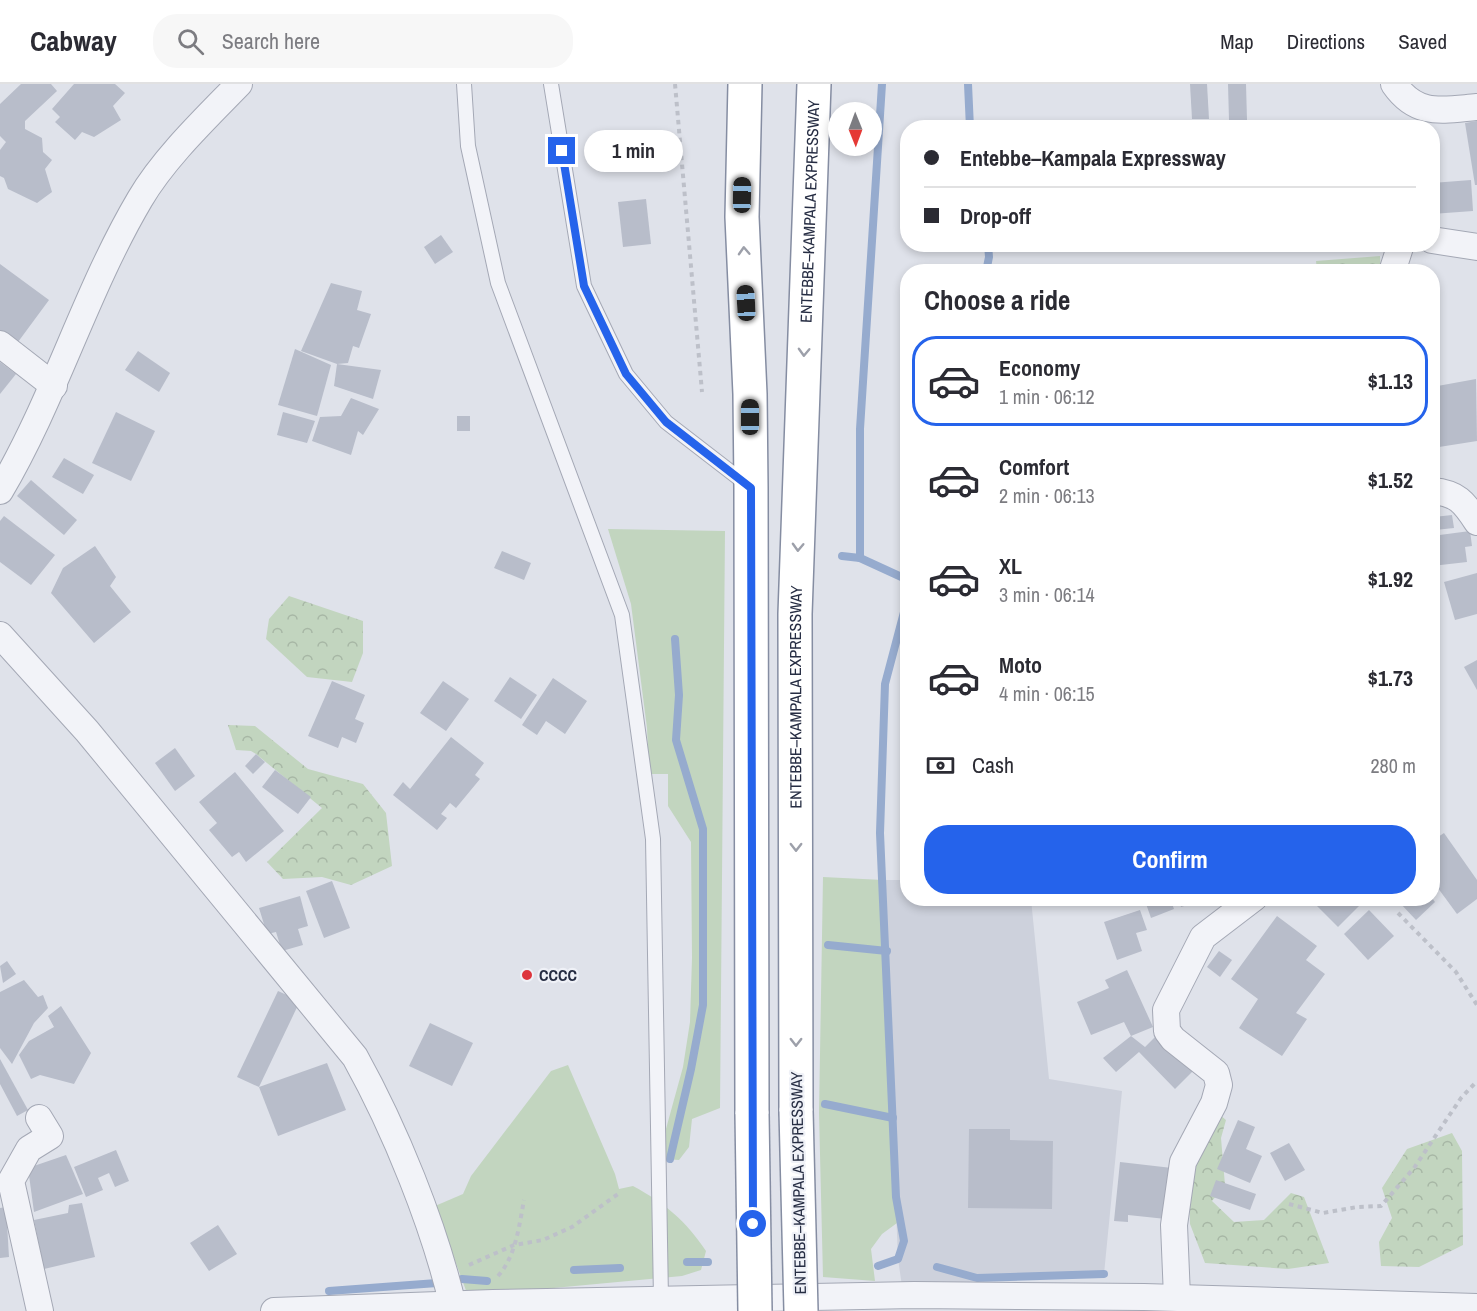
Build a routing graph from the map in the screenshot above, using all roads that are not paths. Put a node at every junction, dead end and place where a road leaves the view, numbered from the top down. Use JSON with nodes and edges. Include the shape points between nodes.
{"nodes":[{"id":1,"x":238,"y":84,"type":"edge"},
{"id":2,"x":464,"y":84,"type":"edge"},
{"id":3,"x":551,"y":84,"type":"edge"},
{"id":4,"x":745,"y":84,"type":"edge"},
{"id":5,"x":814,"y":84,"type":"edge"},
{"id":6,"x":1394,"y":84,"type":"edge"},
{"id":7,"x":1477,"y":107,"type":"edge"},
{"id":8,"x":1440,"y":241,"type":"edge"},
{"id":9,"x":1477,"y":247,"type":"edge"},
{"id":10,"x":0,"y":344,"type":"edge"},
{"id":11,"x":54,"y":386,"type":"junction"},
{"id":12,"x":751,"y":488,"type":"junction"},
{"id":13,"x":1440,"y":491,"type":"edge"},
{"id":14,"x":0,"y":492,"type":"edge"},
{"id":15,"x":1477,"y":522,"type":"edge"},
{"id":16,"x":0,"y":635,"type":"edge"},
{"id":17,"x":1244,"y":906,"type":"edge"},
{"id":18,"x":39,"y":1118,"type":"dead end"},
{"id":19,"x":1177,"y":1297,"type":"junction"},
{"id":20,"x":662,"y":1299,"type":"junction"},
{"id":21,"x":716,"y":1304,"type":"edge"},
{"id":22,"x":453,"y":1306,"type":"junction"},
{"id":23,"x":1477,"y":1307,"type":"edge"},
{"id":24,"x":40,"y":1311,"type":"edge"},
{"id":25,"x":274,"y":1311,"type":"edge"},
{"id":26,"x":755,"y":1311,"type":"edge"},
{"id":27,"x":801,"y":1311,"type":"edge"}],
"edges":[{"from":1,"to":11,"type":"street","via":[[141,196]]},
{"from":2,"to":20,"type":"lane","via":[[468,146],[498,283],[622,615],[653,839]]},
{"from":3,"to":12,"type":"lane","via":[[584,286],[626,374],[666,422]]},
{"from":12,"to":4,"type":"highway","one_way":true,"via":[[742,217]]},
{"from":5,"to":27,"type":"highway","name":"ENTEBBE–KAMPALA EXPRESSWAY","one_way":true,"bridge":true,"via":[[795,615],[796,1111]]},
{"from":6,"to":7,"type":"street","via":[[1419,107],[1434,111]]},
{"from":8,"to":9,"type":"street"},
{"from":10,"to":11,"type":"street"},
{"from":11,"to":14,"type":"street"},
{"from":12,"to":26,"type":"highway","bridge":true},
{"from":13,"to":15,"type":"street","via":[[1461,498]]},
{"from":16,"to":22,"type":"street","via":[[87,731],[355,1057],[378,1099],[446,1276]]},
{"from":17,"to":19,"type":"street","via":[[1203,937],[1166,1010],[1167,1031],[1216,1073],[1220,1085],[1183,1162],[1174,1226]]},
{"from":18,"to":24,"type":"street","via":[[50,1136],[29,1149],[10,1181]]},
{"from":19,"to":21,"type":"street","via":[[914,1295]]},
{"from":19,"to":23,"type":"street"},
{"from":20,"to":21,"type":"street"},
{"from":20,"to":22,"type":"street"},
{"from":22,"to":25,"type":"street"}]}
